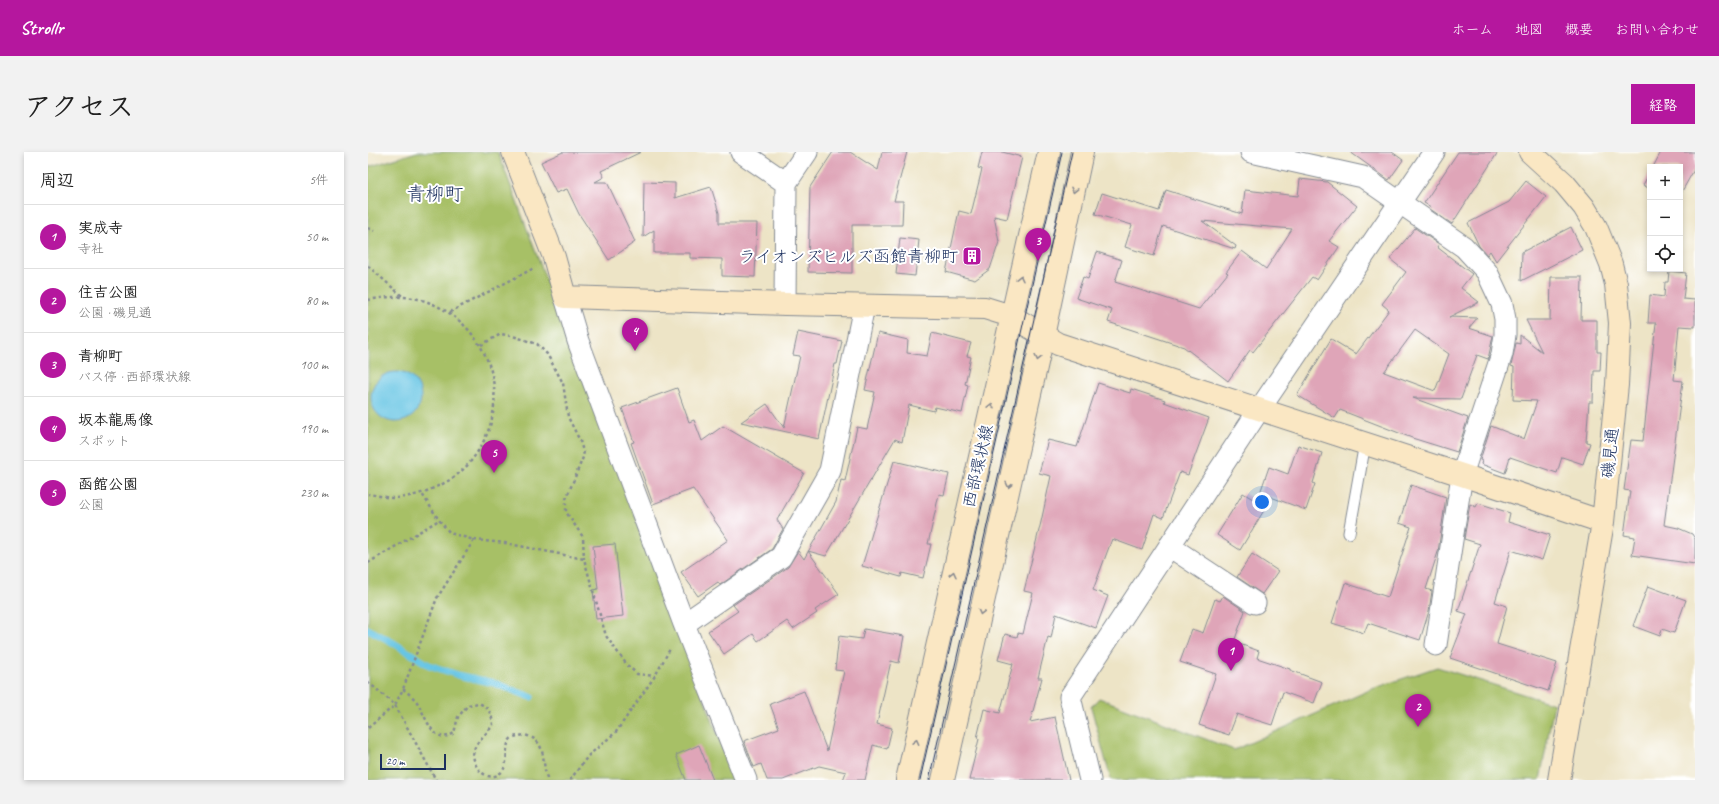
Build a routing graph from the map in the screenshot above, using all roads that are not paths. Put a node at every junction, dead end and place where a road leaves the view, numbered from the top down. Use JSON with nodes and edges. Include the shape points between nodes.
{"nodes":[{"id":1,"x":513,"y":152,"type":"edge"},
{"id":2,"x":741,"y":152,"type":"edge"},
{"id":3,"x":807,"y":152,"type":"edge"},
{"id":4,"x":1049,"y":152,"type":"edge"},
{"id":5,"x":1082,"y":152,"type":"edge"},
{"id":6,"x":1251,"y":152,"type":"edge"},
{"id":7,"x":1434,"y":152,"type":"edge"},
{"id":8,"x":1530,"y":152,"type":"edge"},
{"id":9,"x":786,"y":183,"type":"junction"},
{"id":10,"x":1400,"y":202,"type":"junction"},
{"id":11,"x":565,"y":297,"type":"junction"},
{"id":12,"x":785,"y":304,"type":"junction"},
{"id":13,"x":864,"y":306,"type":"junction"},
{"id":14,"x":1011,"y":316,"type":"junction"},
{"id":15,"x":1043,"y":336,"type":"junction"},
{"id":16,"x":1259,"y":410,"type":"junction"},
{"id":17,"x":1365,"y":443,"type":"junction"},
{"id":18,"x":1462,"y":475,"type":"junction"},
{"id":19,"x":1603,"y":522,"type":"junction"},
{"id":20,"x":1349,"y":533,"type":"dead end"},
{"id":21,"x":1169,"y":546,"type":"junction"},
{"id":22,"x":1256,"y":603,"type":"dead end"},
{"id":23,"x":684,"y":624,"type":"junction"},
{"id":24,"x":1436,"y":645,"type":"dead end"},
{"id":25,"x":746,"y":780,"type":"edge"},
{"id":26,"x":907,"y":780,"type":"edge"},
{"id":27,"x":944,"y":780,"type":"edge"},
{"id":28,"x":1090,"y":780,"type":"edge"},
{"id":29,"x":1559,"y":780,"type":"edge"}],
"edges":[{"from":1,"to":11,"type":"street","via":[[554,257]]},
{"from":2,"to":9,"type":"street"},
{"from":3,"to":9,"type":"street"},
{"from":14,"to":4,"type":"street","name":"西部環状線","one_way":true},
{"from":5,"to":15,"type":"street","name":"西部環状線","one_way":true},
{"from":6,"to":10,"type":"street","via":[[1363,177]]},
{"from":7,"to":10,"type":"street"},
{"from":8,"to":19,"type":"street","name":"磯見通","via":[[1564,183],[1584,207],[1605,247],[1616,284],[1620,350]]},
{"from":9,"to":12,"type":"street"},
{"from":10,"to":16,"type":"street"},
{"from":10,"to":18,"type":"street","via":[[1464,247],[1479,262],[1487,272],[1502,304],[1505,330],[1502,354]]},
{"from":11,"to":12,"type":"street"},
{"from":11,"to":23,"type":"street","via":[[578,341]]},
{"from":12,"to":13,"type":"street"},
{"from":13,"to":14,"type":"street","via":[[985,308]]},
{"from":13,"to":23,"type":"street","via":[[830,471],[781,557]]},
{"from":14,"to":15,"type":"street"},
{"from":26,"to":14,"type":"street","name":"西部環状線","one_way":true},
{"from":15,"to":16,"type":"street","via":[[1058,344]]},
{"from":15,"to":27,"type":"street","name":"西部環状線","one_way":true},
{"from":16,"to":17,"type":"street"},
{"from":16,"to":21,"type":"street"},
{"from":17,"to":18,"type":"street"},
{"from":17,"to":20,"type":"lane"},
{"from":18,"to":19,"type":"street"},
{"from":18,"to":24,"type":"street"},
{"from":19,"to":29,"type":"street","name":"磯見通"},
{"from":21,"to":22,"type":"street"},
{"from":21,"to":28,"type":"street","via":[[1070,698]]},
{"from":23,"to":25,"type":"street"}]}
